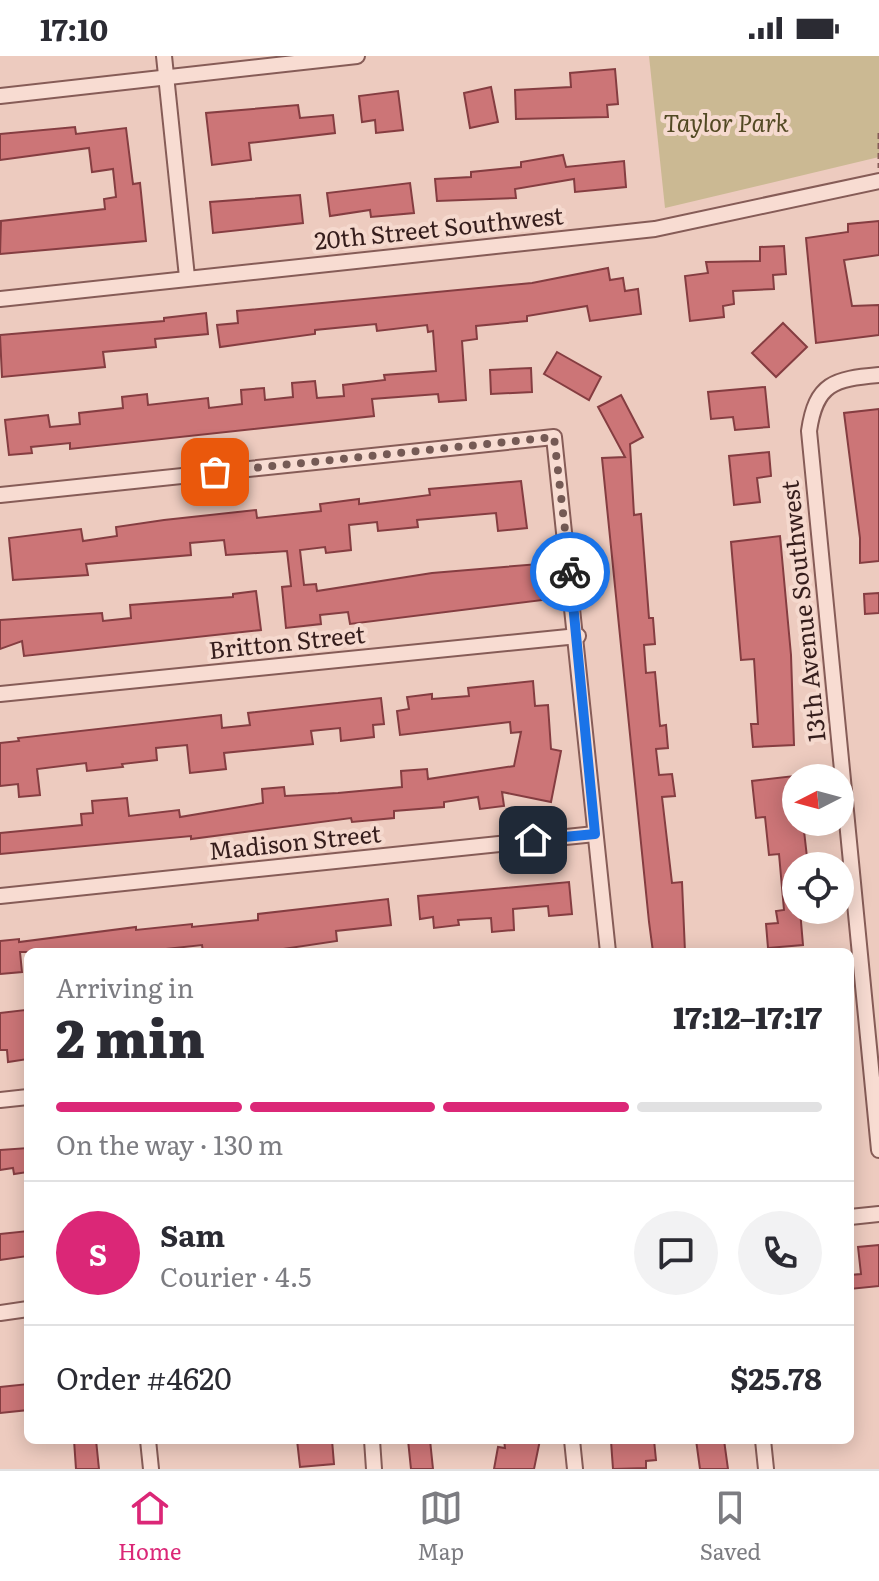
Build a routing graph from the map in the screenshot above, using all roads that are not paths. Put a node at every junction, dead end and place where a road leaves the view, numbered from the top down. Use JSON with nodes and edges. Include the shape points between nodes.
{"nodes":[{"id":1,"x":164,"y":56,"type":"edge"},
{"id":2,"x":357,"y":56,"type":"edge"},
{"id":3,"x":166,"y":76,"type":"junction"},
{"id":4,"x":0,"y":96,"type":"edge"},
{"id":5,"x":879,"y":181,"type":"edge"},
{"id":6,"x":187,"y":277,"type":"junction"},
{"id":7,"x":0,"y":299,"type":"edge"},
{"id":8,"x":879,"y":375,"type":"edge"},
{"id":9,"x":0,"y":495,"type":"edge"},
{"id":10,"x":578,"y":636,"type":"junction"},
{"id":11,"x":0,"y":694,"type":"edge"},
{"id":12,"x":595,"y":834,"type":"junction"},
{"id":13,"x":0,"y":896,"type":"edge"},
{"id":14,"x":608,"y":948,"type":"edge"},
{"id":15,"x":24,"y":1097,"type":"edge"},
{"id":16,"x":0,"y":1100,"type":"edge"},
{"id":17,"x":879,"y":1150,"type":"edge"},
{"id":18,"x":879,"y":1214,"type":"edge"},
{"id":19,"x":854,"y":1217,"type":"edge"},
{"id":20,"x":24,"y":1310,"type":"edge"},
{"id":21,"x":0,"y":1313,"type":"edge"},
{"id":22,"x":148,"y":1444,"type":"edge"},
{"id":23,"x":372,"y":1444,"type":"edge"},
{"id":24,"x":572,"y":1444,"type":"edge"},
{"id":25,"x":763,"y":1444,"type":"edge"},
{"id":26,"x":151,"y":1469,"type":"edge"},
{"id":27,"x":374,"y":1469,"type":"edge"},
{"id":28,"x":575,"y":1469,"type":"edge"},
{"id":29,"x":766,"y":1469,"type":"edge"}],
"edges":[{"from":1,"to":3,"type":"street"},
{"from":2,"to":3,"type":"street"},
{"from":3,"to":4,"type":"street"},
{"from":3,"to":6,"type":"street"},
{"from":5,"to":6,"type":"street","name":"20th Street Southwest","via":[[655,229]]},
{"from":6,"to":7,"type":"street","name":"20th Street Southwest"},
{"from":8,"to":17,"type":"street","name":"13th Avenue Southwest","via":[[845,378],[828,387],[813,402],[809,431]]},
{"from":9,"to":10,"type":"street","via":[[554,437]]},
{"from":10,"to":11,"type":"street","name":"Britton Street"},
{"from":10,"to":12,"type":"street"},
{"from":12,"to":13,"type":"street","name":"Madison Street"},
{"from":12,"to":14,"type":"street"},
{"from":15,"to":16,"type":"street"},
{"from":18,"to":19,"type":"street"},
{"from":20,"to":21,"type":"street"},
{"from":22,"to":26,"type":"street"},
{"from":23,"to":27,"type":"street"},
{"from":24,"to":28,"type":"street"},
{"from":25,"to":29,"type":"street"}]}
